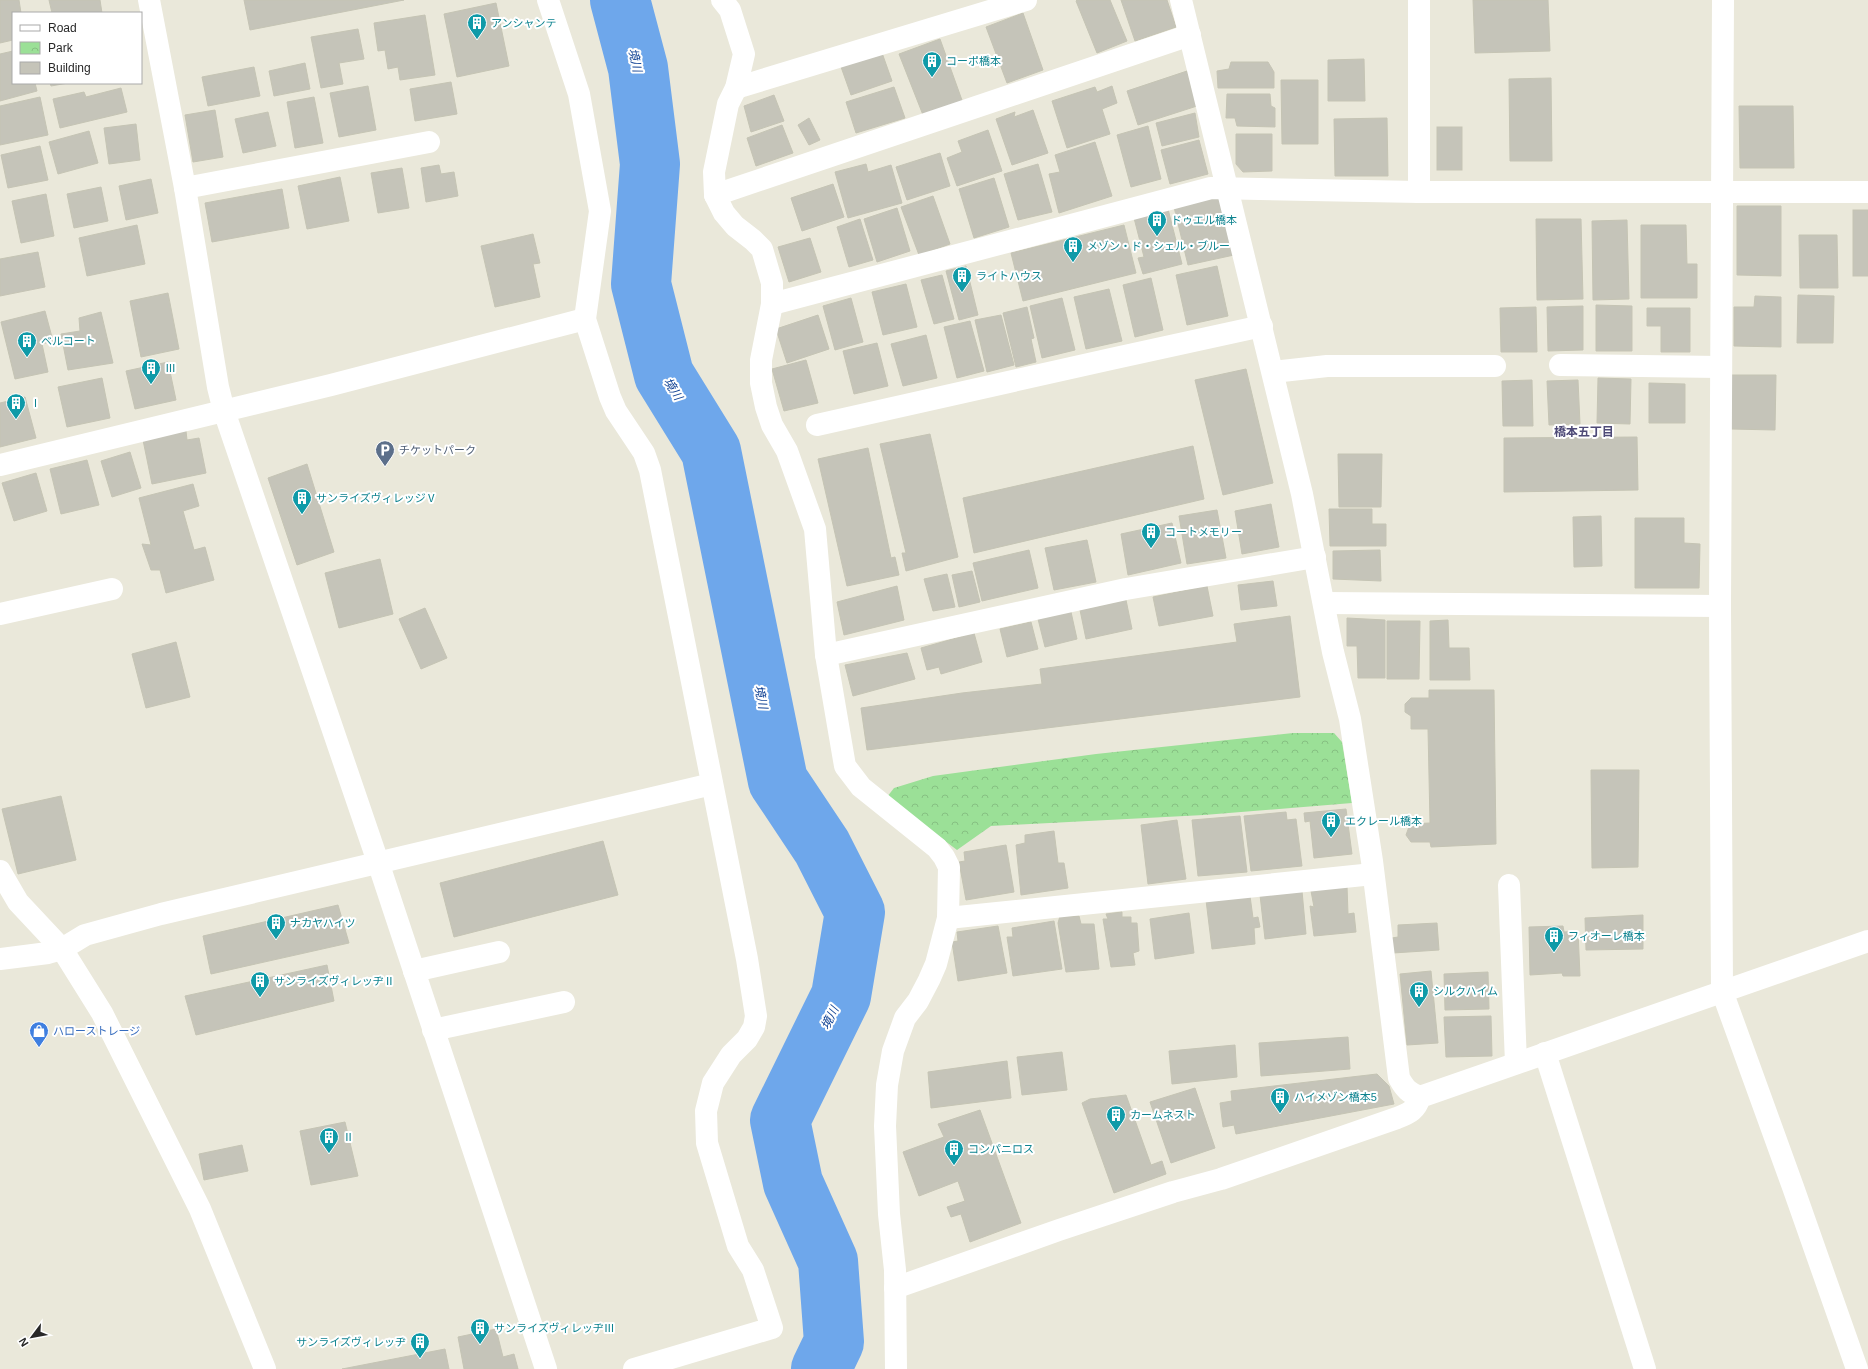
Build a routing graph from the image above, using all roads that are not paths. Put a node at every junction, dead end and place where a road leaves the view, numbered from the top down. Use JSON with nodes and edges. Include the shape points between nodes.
{"nodes":[{"id":1,"x":149,"y":0,"type":"edge"},
{"id":2,"x":548,"y":0,"type":"edge"},
{"id":3,"x":722,"y":0,"type":"edge"},
{"id":4,"x":1026,"y":0,"type":"edge"},
{"id":5,"x":1181,"y":0,"type":"edge"},
{"id":6,"x":1420,"y":0,"type":"edge"},
{"id":7,"x":1723,"y":0,"type":"edge"},
{"id":8,"x":1190,"y":36,"type":"junction"},
{"id":9,"x":736,"y":88,"type":"junction"},
{"id":10,"x":430,"y":142,"type":"dead end"},
{"id":11,"x":185,"y":188,"type":"junction"},
{"id":12,"x":1228,"y":188,"type":"junction"},
{"id":13,"x":1420,"y":192,"type":"junction"},
{"id":14,"x":1722,"y":192,"type":"junction"},
{"id":15,"x":1868,"y":192,"type":"edge"},
{"id":16,"x":715,"y":196,"type":"junction"},
{"id":17,"x":772,"y":304,"type":"junction"},
{"id":18,"x":585,"y":319,"type":"junction"},
{"id":19,"x":1262,"y":326,"type":"junction"},
{"id":20,"x":1495,"y":366,"type":"dead end"},
{"id":21,"x":1560,"y":366,"type":"dead end"},
{"id":22,"x":1721,"y":367,"type":"junction"},
{"id":23,"x":1273,"y":372,"type":"junction"},
{"id":24,"x":224,"y":411,"type":"junction"},
{"id":25,"x":817,"y":425,"type":"dead end"},
{"id":26,"x":0,"y":466,"type":"edge"},
{"id":27,"x":1315,"y":557,"type":"junction"},
{"id":28,"x":112,"y":588,"type":"dead end"},
{"id":29,"x":1325,"y":603,"type":"junction"},
{"id":30,"x":1720,"y":606,"type":"junction"},
{"id":31,"x":0,"y":614,"type":"edge"},
{"id":32,"x":826,"y":654,"type":"junction"},
{"id":33,"x":712,"y":784,"type":"junction"},
{"id":34,"x":378,"y":862,"type":"junction"},
{"id":35,"x":0,"y":871,"type":"edge"},
{"id":36,"x":1373,"y":874,"type":"junction"},
{"id":37,"x":1509,"y":885,"type":"dead end"},
{"id":38,"x":948,"y":918,"type":"junction"},
{"id":39,"x":1868,"y":941,"type":"edge"},
{"id":40,"x":62,"y":949,"type":"junction"},
{"id":41,"x":499,"y":952,"type":"dead end"},
{"id":42,"x":0,"y":959,"type":"edge"},
{"id":43,"x":414,"y":971,"type":"junction"},
{"id":44,"x":1722,"y":991,"type":"junction"},
{"id":45,"x":564,"y":1002,"type":"dead end"},
{"id":46,"x":433,"y":1030,"type":"junction"},
{"id":47,"x":1545,"y":1053,"type":"junction"},
{"id":48,"x":1516,"y":1063,"type":"junction"},
{"id":49,"x":1420,"y":1097,"type":"junction"},
{"id":50,"x":895,"y":1288,"type":"junction"},
{"id":51,"x":1638,"y":1366,"type":"edge"},
{"id":52,"x":1868,"y":1366,"type":"edge"},
{"id":53,"x":265,"y":1369,"type":"edge"},
{"id":54,"x":546,"y":1369,"type":"edge"},
{"id":55,"x":634,"y":1369,"type":"edge"},
{"id":56,"x":896,"y":1369,"type":"edge"},
{"id":57,"x":1857,"y":1369,"type":"edge"},
{"id":58,"x":1862,"y":1369,"type":"edge"}],
"edges":[{"from":1,"to":11,"type":"street"},
{"from":2,"to":18,"type":"street","via":[[579,94],[600,211]]},
{"from":3,"to":9,"type":"street","via":[[730,10],[744,54]]},
{"from":4,"to":9,"type":"street"},
{"from":5,"to":8,"type":"street"},
{"from":6,"to":13,"type":"street"},
{"from":7,"to":14,"type":"street"},
{"from":8,"to":12,"type":"street"},
{"from":8,"to":16,"type":"street"},
{"from":9,"to":16,"type":"street","via":[[728,104],[714,172]]},
{"from":10,"to":11,"type":"street"},
{"from":11,"to":24,"type":"street"},
{"from":12,"to":13,"type":"street"},
{"from":12,"to":17,"type":"street","via":[[1211,188],[1104,215]]},
{"from":12,"to":19,"type":"street"},
{"from":13,"to":14,"type":"street"},
{"from":14,"to":15,"type":"street"},
{"from":14,"to":22,"type":"street"},
{"from":16,"to":17,"type":"street","via":[[735,226],[762,249],[772,283]]},
{"from":17,"to":32,"type":"street","via":[[761,360],[761,383],[772,424],[788,451],[815,529]]},
{"from":18,"to":24,"type":"street"},
{"from":18,"to":33,"type":"street","via":[[616,411],[644,453],[650,470]]},
{"from":19,"to":23,"type":"street"},
{"from":19,"to":25,"type":"street"},
{"from":20,"to":23,"type":"street","via":[[1327,366]]},
{"from":21,"to":22,"type":"street"},
{"from":22,"to":30,"type":"street"},
{"from":23,"to":27,"type":"street"},
{"from":24,"to":26,"type":"street"},
{"from":24,"to":34,"type":"street"},
{"from":27,"to":29,"type":"street"},
{"from":27,"to":32,"type":"street","via":[[1126,589]]},
{"from":28,"to":31,"type":"street"},
{"from":29,"to":30,"type":"street"},
{"from":29,"to":36,"type":"street","via":[[1333,652],[1350,719]]},
{"from":30,"to":44,"type":"street"},
{"from":32,"to":38,"type":"street","via":[[845,766],[861,787],[923,836],[944,857],[950,872]]},
{"from":33,"to":34,"type":"street"},
{"from":33,"to":55,"type":"street","via":[[756,1016],[754,1027],[747,1039],[731,1055],[713,1083],[706,1111],[707,1143],[738,1246],[752,1270],[772,1328]]},
{"from":34,"to":40,"type":"street","via":[[161,914],[85,935]]},
{"from":34,"to":43,"type":"street"},
{"from":35,"to":40,"type":"street","via":[[18,902]]},
{"from":36,"to":38,"type":"street"},
{"from":36,"to":49,"type":"street","via":[[1399,1078],[1404,1088]]},
{"from":37,"to":48,"type":"street"},
{"from":38,"to":50,"type":"street","via":[[936,964],[918,1001],[905,1018],[893,1051],[887,1085],[885,1126],[888,1214]]},
{"from":39,"to":44,"type":"street"},
{"from":40,"to":42,"type":"street"},
{"from":40,"to":53,"type":"street","via":[[102,1013],[193,1196]]},
{"from":41,"to":43,"type":"street"},
{"from":43,"to":46,"type":"street"},
{"from":44,"to":47,"type":"street"},
{"from":44,"to":57,"type":"street"},
{"from":45,"to":46,"type":"street"},
{"from":46,"to":54,"type":"street"},
{"from":47,"to":48,"type":"street"},
{"from":47,"to":51,"type":"street"},
{"from":48,"to":49,"type":"street"},
{"from":49,"to":50,"type":"street","via":[[1418,1106],[1412,1112],[1397,1118],[1221,1179],[1173,1192],[1053,1232]]},
{"from":50,"to":56,"type":"street"},
{"from":52,"to":58,"type":"street"}]}
